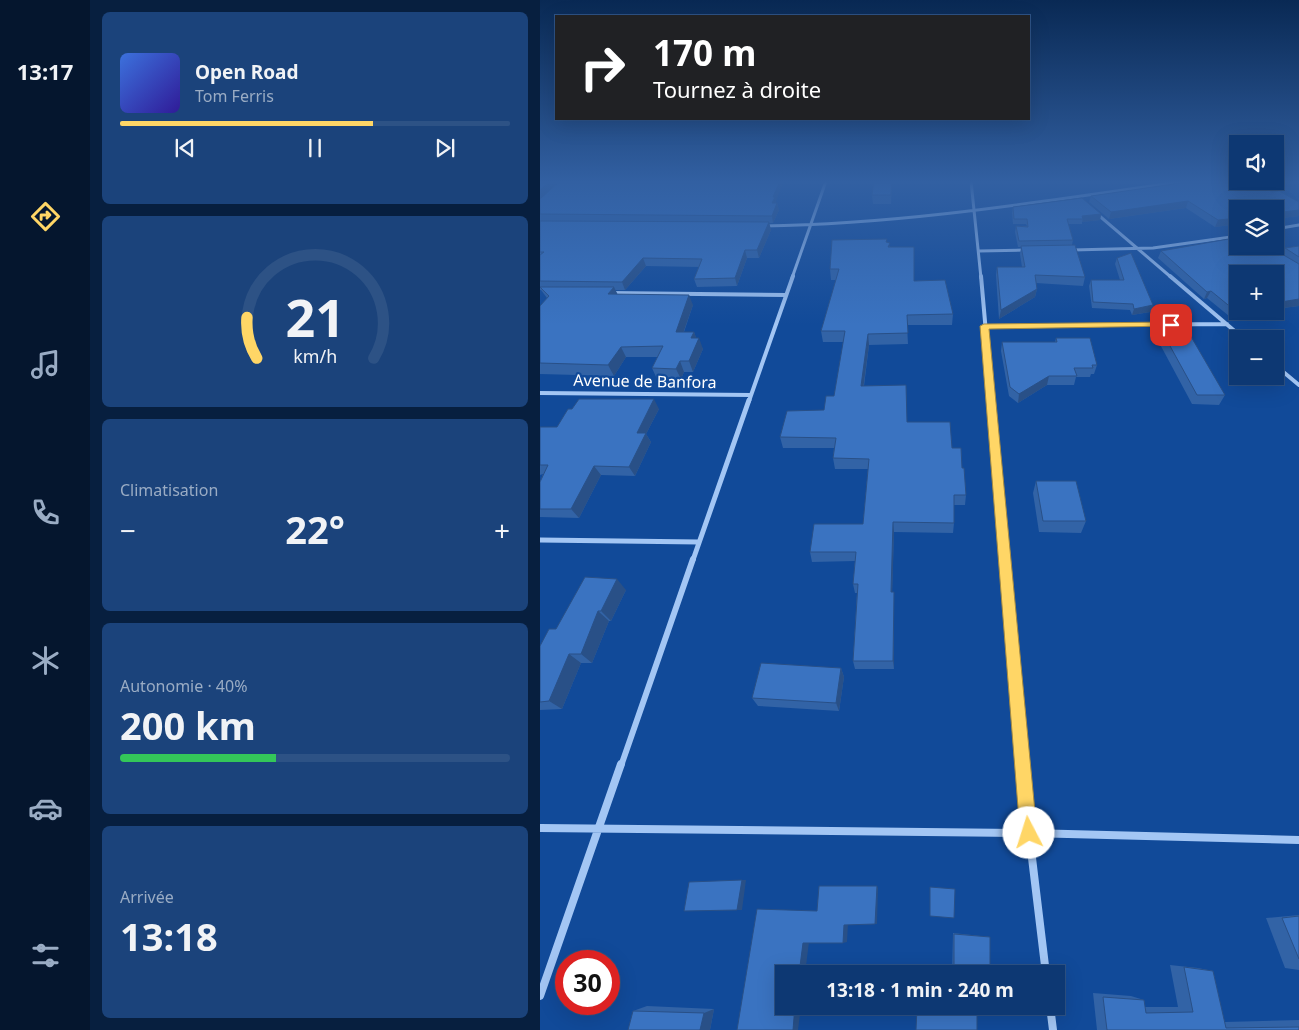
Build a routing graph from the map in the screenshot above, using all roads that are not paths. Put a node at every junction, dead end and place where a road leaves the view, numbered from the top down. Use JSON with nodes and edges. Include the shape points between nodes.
{"nodes":[{"id":1,"x":809,"y":229,"type":"edge"},
{"id":2,"x":977,"y":229,"type":"edge"},
{"id":3,"x":1116,"y":229,"type":"edge"},
{"id":4,"x":1229,"y":237,"type":"edge"},
{"id":5,"x":1138,"y":248,"type":"junction"},
{"id":6,"x":979,"y":250,"type":"junction"},
{"id":7,"x":1028,"y":250,"type":"edge"},
{"id":8,"x":1067,"y":250,"type":"edge"},
{"id":9,"x":609,"y":293,"type":"edge"},
{"id":10,"x":786,"y":295,"type":"junction"},
{"id":11,"x":1228,"y":324,"type":"junction"},
{"id":12,"x":984,"y":326,"type":"junction"},
{"id":13,"x":1234,"y":330,"type":"edge"},
{"id":14,"x":1284,"y":372,"type":"edge"},
{"id":15,"x":1299,"y":385,"type":"edge"},
{"id":16,"x":540,"y":393,"type":"edge"},
{"id":17,"x":751,"y":395,"type":"junction"},
{"id":18,"x":540,"y":540,"type":"edge"},
{"id":19,"x":699,"y":542,"type":"junction"},
{"id":20,"x":540,"y":828,"type":"edge"},
{"id":21,"x":599,"y":829,"type":"junction"},
{"id":22,"x":1029,"y":833,"type":"junction"},
{"id":23,"x":1299,"y":840,"type":"edge"},
{"id":24,"x":1045,"y":965,"type":"edge"},
{"id":25,"x":540,"y":996,"type":"edge"},
{"id":26,"x":1051,"y":1015,"type":"edge"},
{"id":27,"x":1053,"y":1030,"type":"edge"}],
"edges":[{"from":1,"to":10,"type":"street"},
{"from":2,"to":6,"type":"street"},
{"from":3,"to":5,"type":"street"},
{"from":4,"to":5,"type":"street"},
{"from":5,"to":8,"type":"street"},
{"from":5,"to":11,"type":"street"},
{"from":6,"to":7,"type":"street"},
{"from":6,"to":12,"type":"street"},
{"from":9,"to":10,"type":"street"},
{"from":10,"to":17,"type":"street"},
{"from":11,"to":12,"type":"street"},
{"from":11,"to":13,"type":"street"},
{"from":12,"to":22,"type":"street"},
{"from":14,"to":15,"type":"street"},
{"from":16,"to":17,"type":"street","name":"Avenue de Banfora"},
{"from":17,"to":19,"type":"street"},
{"from":18,"to":19,"type":"street"},
{"from":19,"to":21,"type":"street"},
{"from":20,"to":21,"type":"street"},
{"from":21,"to":22,"type":"street"},
{"from":21,"to":25,"type":"street"},
{"from":22,"to":23,"type":"street"},
{"from":22,"to":24,"type":"street"},
{"from":26,"to":27,"type":"street"}]}
